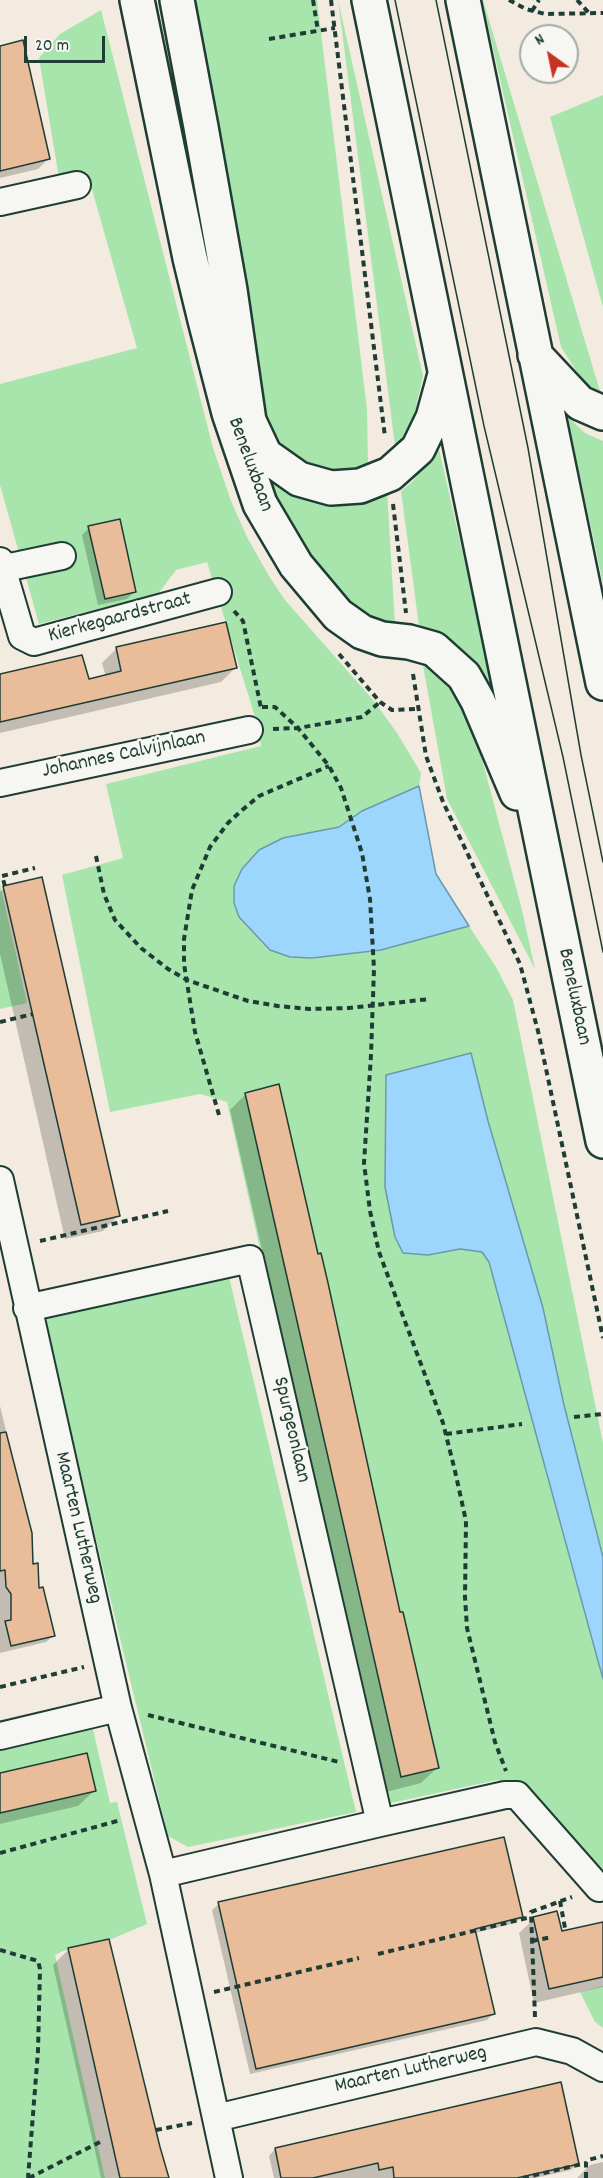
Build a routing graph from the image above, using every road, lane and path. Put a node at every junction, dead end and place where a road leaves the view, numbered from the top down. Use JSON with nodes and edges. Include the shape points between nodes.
{"nodes":[{"id":1,"x":137,"y":0,"type":"edge"},
{"id":2,"x":177,"y":0,"type":"edge"},
{"id":3,"x":313,"y":0,"type":"edge"},
{"id":4,"x":369,"y":0,"type":"edge"},
{"id":5,"x":463,"y":0,"type":"edge"},
{"id":6,"x":508,"y":0,"type":"edge"},
{"id":7,"x":539,"y":0,"type":"edge"},
{"id":8,"x":577,"y":0,"type":"edge"},
{"id":9,"x":532,"y":11,"type":"junction"},
{"id":10,"x":603,"y":13,"type":"edge"},
{"id":11,"x":589,"y":14,"type":"junction"},
{"id":12,"x":335,"y":28,"type":"dead end"},
{"id":13,"x":318,"y":31,"type":"junction"},
{"id":14,"x":269,"y":39,"type":"dead end"},
{"id":15,"x":77,"y":185,"type":"dead end"},
{"id":16,"x":0,"y":202,"type":"edge"},
{"id":17,"x":535,"y":355,"type":"junction"},
{"id":18,"x":445,"y":373,"type":"junction"},
{"id":19,"x":603,"y":413,"type":"edge"},
{"id":20,"x":62,"y":556,"type":"dead end"},
{"id":21,"x":1,"y":566,"type":"edge"},
{"id":22,"x":218,"y":591,"type":"joint"},
{"id":23,"x":603,"y":683,"type":"edge"},
{"id":24,"x":380,"y":702,"type":"dead end"},
{"id":25,"x":262,"y":707,"type":"junction"},
{"id":26,"x":298,"y":728,"type":"junction"},
{"id":27,"x":249,"y":730,"type":"junction"},
{"id":28,"x":329,"y":766,"type":"junction"},
{"id":29,"x":0,"y":783,"type":"edge"},
{"id":30,"x":543,"y":853,"type":"junction"},
{"id":31,"x":96,"y":856,"type":"dead end"},
{"id":32,"x":35,"y":868,"type":"dead end"},
{"id":33,"x":5,"y":886,"type":"dead end"},
{"id":34,"x":187,"y":980,"type":"junction"},
{"id":35,"x":430,"y":999,"type":"dead end"},
{"id":36,"x":373,"y":1005,"type":"junction"},
{"id":37,"x":33,"y":1014,"type":"dead end"},
{"id":38,"x":0,"y":1022,"type":"edge"},
{"id":39,"x":219,"y":1115,"type":"dead end"},
{"id":40,"x":603,"y":1141,"type":"edge"},
{"id":41,"x":0,"y":1180,"type":"edge"},
{"id":42,"x":168,"y":1211,"type":"dead end"},
{"id":43,"x":15,"y":1247,"type":"junction"},
{"id":44,"x":27,"y":1308,"type":"junction"},
{"id":45,"x":603,"y":1414,"type":"edge"},
{"id":46,"x":574,"y":1417,"type":"dead end"},
{"id":47,"x":522,"y":1424,"type":"dead end"},
{"id":48,"x":446,"y":1434,"type":"junction"},
{"id":49,"x":107,"y":1662,"type":"junction"},
{"id":50,"x":0,"y":1686,"type":"edge"},
{"id":51,"x":118,"y":1708,"type":"junction"},
{"id":52,"x":0,"y":1736,"type":"edge"},
{"id":53,"x":367,"y":1769,"type":"junction"},
{"id":54,"x":505,"y":1795,"type":"junction"},
{"id":55,"x":148,"y":1813,"type":"junction"},
{"id":56,"x":380,"y":1822,"type":"junction"},
{"id":57,"x":0,"y":1853,"type":"edge"},
{"id":58,"x":163,"y":1874,"type":"junction"},
{"id":59,"x":599,"y":1888,"type":"joint"},
{"id":60,"x":560,"y":1901,"type":"junction"},
{"id":61,"x":531,"y":1917,"type":"junction"},
{"id":62,"x":565,"y":1928,"type":"dead end"},
{"id":63,"x":552,"y":1937,"type":"dead end"},
{"id":64,"x":532,"y":1941,"type":"junction"},
{"id":65,"x":0,"y":1950,"type":"edge"},
{"id":66,"x":378,"y":1954,"type":"dead end"},
{"id":67,"x":359,"y":1958,"type":"dead end"},
{"id":68,"x":190,"y":1998,"type":"junction"},
{"id":69,"x":536,"y":2042,"type":"junction"},
{"id":70,"x":603,"y":2068,"type":"edge"},
{"id":71,"x":216,"y":2118,"type":"junction"},
{"id":72,"x":156,"y":2130,"type":"dead end"},
{"id":73,"x":102,"y":2141,"type":"dead end"},
{"id":74,"x":603,"y":2156,"type":"edge"},
{"id":75,"x":586,"y":2163,"type":"junction"},
{"id":76,"x":28,"y":2178,"type":"edge"},
{"id":77,"x":229,"y":2178,"type":"edge"},
{"id":78,"x":523,"y":2178,"type":"edge"},
{"id":79,"x":586,"y":2178,"type":"edge"}],
"edges":[{"from":1,"to":30,"type":"main road","name":"Beneluxbaan","via":[[202,309],[260,504],[296,565],[338,615],[362,632],[434,649],[464,676]]},
{"from":2,"to":18,"type":"main road","via":[[226,266],[249,421],[265,455],[299,479],[331,488],[360,486],[390,474],[418,449]]},
{"from":3,"to":13,"type":"path"},
{"from":4,"to":18,"type":"main road","name":"Beneluxbaan"},
{"from":5,"to":17,"type":"main road"},
{"from":6,"to":9,"type":"path"},
{"from":7,"to":9,"type":"path"},
{"from":8,"to":11,"type":"path"},
{"from":9,"to":11,"type":"path"},
{"from":10,"to":11,"type":"path"},
{"from":12,"to":13,"type":"path"},
{"from":13,"to":14,"type":"path"},
{"from":15,"to":16,"type":"street"},
{"from":17,"to":19,"type":"main road","via":[[580,403]]},
{"from":17,"to":23,"type":"main road"},
{"from":18,"to":30,"type":"main road","name":"Beneluxbaan"},
{"from":20,"to":21,"type":"street"},
{"from":21,"to":22,"type":"street","name":"Kierkegaardstraat","via":[[22,636],[34,642]]},
{"from":22,"to":25,"type":"path","via":[[243,621]]},
{"from":24,"to":26,"type":"path","via":[[362,717]]},
{"from":25,"to":26,"type":"path","via":[[275,707]]},
{"from":25,"to":27,"type":"path"},
{"from":26,"to":27,"type":"path"},
{"from":26,"to":28,"type":"path"},
{"from":27,"to":29,"type":"street","name":"Johannes Calvijnlaan"},
{"from":28,"to":34,"type":"path","via":[[259,796],[228,823],[210,847],[192,890],[184,939]]},
{"from":28,"to":36,"type":"path","via":[[352,816],[362,853],[370,899]]},
{"from":30,"to":40,"type":"main road","name":"Beneluxbaan"},
{"from":31,"to":34,"type":"path","via":[[104,894],[116,920],[141,948]]},
{"from":32,"to":33,"type":"path","via":[[2,876]]},
{"from":34,"to":36,"type":"path","via":[[248,1001],[278,1006],[309,1009]]},
{"from":34,"to":39,"type":"path","via":[[195,1032]]},
{"from":35,"to":36,"type":"path"},
{"from":36,"to":48,"type":"path","via":[[364,1163],[370,1211],[379,1252]]},
{"from":37,"to":38,"type":"path"},
{"from":41,"to":43,"type":"street","name":"Maarten Lutherweg"},
{"from":42,"to":43,"type":"path"},
{"from":43,"to":44,"type":"street","name":"Maarten Lutherweg"},
{"from":44,"to":49,"type":"street","name":"Maarten Lutherweg"},
{"from":44,"to":53,"type":"street","name":"Spurgeonlaan","via":[[250,1259]]},
{"from":45,"to":46,"type":"path"},
{"from":47,"to":48,"type":"path"},
{"from":48,"to":54,"type":"path","via":[[466,1521],[467,1628],[508,1780]]},
{"from":49,"to":50,"type":"path"},
{"from":49,"to":51,"type":"street","name":"Maarten Lutherweg"},
{"from":51,"to":52,"type":"street"},
{"from":51,"to":53,"type":"path"},
{"from":51,"to":55,"type":"street","name":"Maarten Lutherweg"},
{"from":53,"to":56,"type":"street","name":"Spurgeonlaan"},
{"from":54,"to":56,"type":"street"},
{"from":54,"to":59,"type":"street","via":[[517,1795]]},
{"from":55,"to":57,"type":"path"},
{"from":55,"to":58,"type":"street","name":"Maarten Lutherweg"},
{"from":56,"to":58,"type":"street"},
{"from":58,"to":68,"type":"street","name":"Maarten Lutherweg"},
{"from":59,"to":60,"type":"path"},
{"from":60,"to":61,"type":"path","via":[[531,1912]]},
{"from":60,"to":62,"type":"path"},
{"from":61,"to":64,"type":"path"},
{"from":61,"to":66,"type":"path"},
{"from":63,"to":64,"type":"path"},
{"from":64,"to":69,"type":"path"},
{"from":65,"to":76,"type":"path","via":[[38,1961],[40,1969]]},
{"from":67,"to":68,"type":"path"},
{"from":68,"to":71,"type":"street","name":"Maarten Lutherweg"},
{"from":69,"to":70,"type":"street","name":"Maarten Lutherweg","via":[[572,2051]]},
{"from":69,"to":71,"type":"street","name":"Maarten Lutherweg"},
{"from":71,"to":72,"type":"path"},
{"from":71,"to":77,"type":"street","name":"Maarten Lutherweg"},
{"from":73,"to":76,"type":"path"},
{"from":74,"to":75,"type":"path"},
{"from":75,"to":78,"type":"path"},
{"from":75,"to":79,"type":"path"}]}
